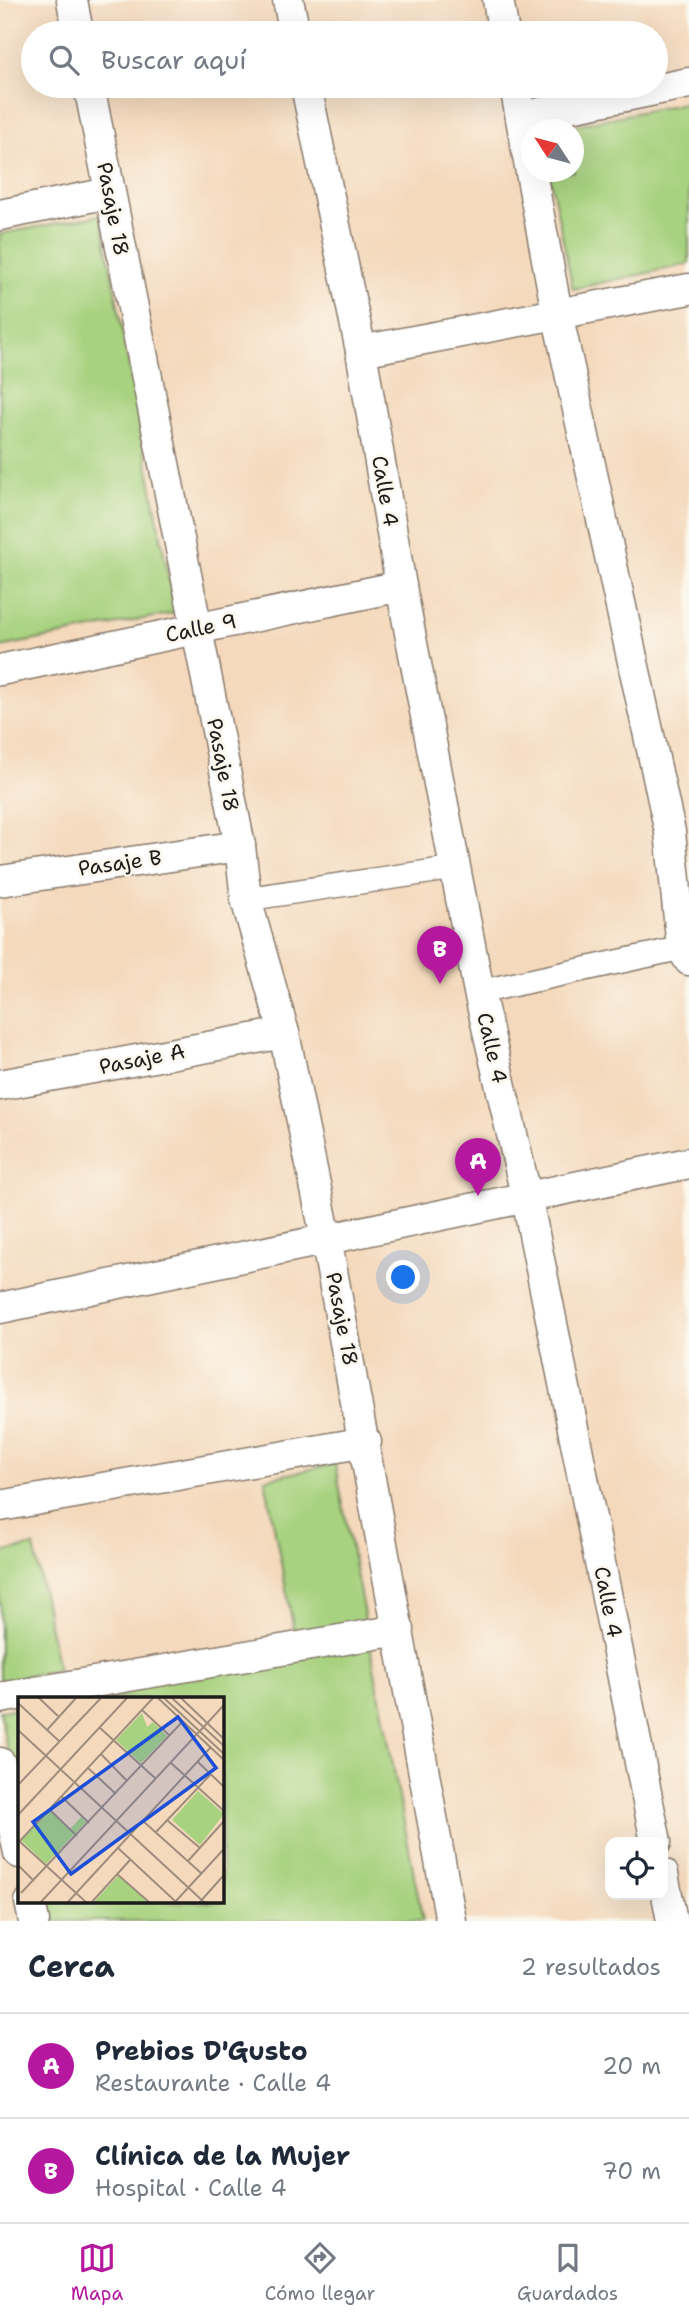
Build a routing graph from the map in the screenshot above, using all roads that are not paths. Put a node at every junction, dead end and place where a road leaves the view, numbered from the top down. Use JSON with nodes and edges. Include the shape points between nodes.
{"nodes":[{"id":1,"x":72,"y":0,"type":"edge"},
{"id":2,"x":288,"y":0,"type":"edge"},
{"id":3,"x":498,"y":0,"type":"edge"},
{"id":4,"x":76,"y":21,"type":"edge"},
{"id":5,"x":292,"y":21,"type":"edge"},
{"id":6,"x":502,"y":21,"type":"edge"},
{"id":7,"x":689,"y":83,"type":"edge"},
{"id":8,"x":668,"y":87,"type":"edge"},
{"id":9,"x":91,"y":98,"type":"edge"},
{"id":10,"x":308,"y":98,"type":"edge"},
{"id":11,"x":517,"y":98,"type":"edge"},
{"id":12,"x":615,"y":98,"type":"edge"},
{"id":13,"x":521,"y":117,"type":"junction"},
{"id":14,"x":109,"y":192,"type":"junction"},
{"id":15,"x":0,"y":215,"type":"edge"},
{"id":16,"x":689,"y":289,"type":"edge"},
{"id":17,"x":557,"y":313,"type":"junction"},
{"id":18,"x":361,"y":351,"type":"junction"},
{"id":19,"x":401,"y":586,"type":"junction"},
{"id":20,"x":197,"y":629,"type":"junction"},
{"id":21,"x":0,"y":670,"type":"edge"},
{"id":22,"x":679,"y":831,"type":"edge"},
{"id":23,"x":240,"y":846,"type":"junction"},
{"id":24,"x":455,"y":868,"type":"junction"},
{"id":25,"x":0,"y":880,"type":"edge"},
{"id":26,"x":247,"y":900,"type":"junction"},
{"id":27,"x":685,"y":954,"type":"edge"},
{"id":28,"x":479,"y":992,"type":"junction"},
{"id":29,"x":285,"y":1032,"type":"junction"},
{"id":30,"x":0,"y":1085,"type":"edge"},
{"id":31,"x":689,"y":1163,"type":"edge"},
{"id":32,"x":527,"y":1199,"type":"junction"},
{"id":33,"x":326,"y":1238,"type":"junction"},
{"id":34,"x":0,"y":1308,"type":"edge"},
{"id":35,"x":366,"y":1442,"type":"junction"},
{"id":36,"x":0,"y":1506,"type":"edge"},
{"id":37,"x":399,"y":1630,"type":"junction"},
{"id":38,"x":0,"y":1698,"type":"edge"},
{"id":39,"x":0,"y":1763,"type":"edge"},
{"id":40,"x":655,"y":1837,"type":"edge"},
{"id":41,"x":18,"y":1848,"type":"edge"},
{"id":42,"x":668,"y":1900,"type":"edge"},
{"id":43,"x":451,"y":1921,"type":"edge"},
{"id":44,"x":672,"y":1921,"type":"edge"}],
"edges":[{"from":1,"to":4,"type":"street"},
{"from":2,"to":5,"type":"street"},
{"from":3,"to":6,"type":"street"},
{"from":7,"to":8,"type":"street"},
{"from":9,"to":14,"type":"street","name":"Pasaje 18"},
{"from":10,"to":18,"type":"street","name":"Calle 4"},
{"from":11,"to":13,"type":"street"},
{"from":12,"to":13,"type":"street"},
{"from":13,"to":17,"type":"street"},
{"from":14,"to":15,"type":"street"},
{"from":14,"to":20,"type":"street","name":"Pasaje 18"},
{"from":16,"to":17,"type":"street"},
{"from":17,"to":18,"type":"street"},
{"from":17,"to":22,"type":"street"},
{"from":18,"to":19,"type":"street","name":"Calle 4"},
{"from":19,"to":20,"type":"street","name":"Calle 9"},
{"from":19,"to":24,"type":"street","name":"Calle 4"},
{"from":20,"to":21,"type":"street","name":"Calle 9"},
{"from":20,"to":23,"type":"street","name":"Pasaje 18"},
{"from":22,"to":27,"type":"street"},
{"from":23,"to":25,"type":"street","name":"Pasaje B"},
{"from":23,"to":26,"type":"street","name":"Pasaje 18"},
{"from":24,"to":26,"type":"street"},
{"from":24,"to":28,"type":"street","name":"Calle 4"},
{"from":26,"to":29,"type":"street","name":"Pasaje 18"},
{"from":27,"to":28,"type":"street"},
{"from":28,"to":32,"type":"street","name":"Calle 4"},
{"from":29,"to":30,"type":"street","name":"Pasaje A"},
{"from":29,"to":33,"type":"street","name":"Pasaje 18"},
{"from":31,"to":32,"type":"street"},
{"from":32,"to":33,"type":"street"},
{"from":32,"to":40,"type":"street","name":"Calle 4"},
{"from":33,"to":34,"type":"street"},
{"from":33,"to":35,"type":"street","name":"Pasaje 18"},
{"from":35,"to":36,"type":"street"},
{"from":35,"to":37,"type":"street","name":"Pasaje 18"},
{"from":37,"to":38,"type":"street"},
{"from":37,"to":43,"type":"street","name":"Pasaje 18"},
{"from":39,"to":41,"type":"street"},
{"from":42,"to":44,"type":"street"}]}
